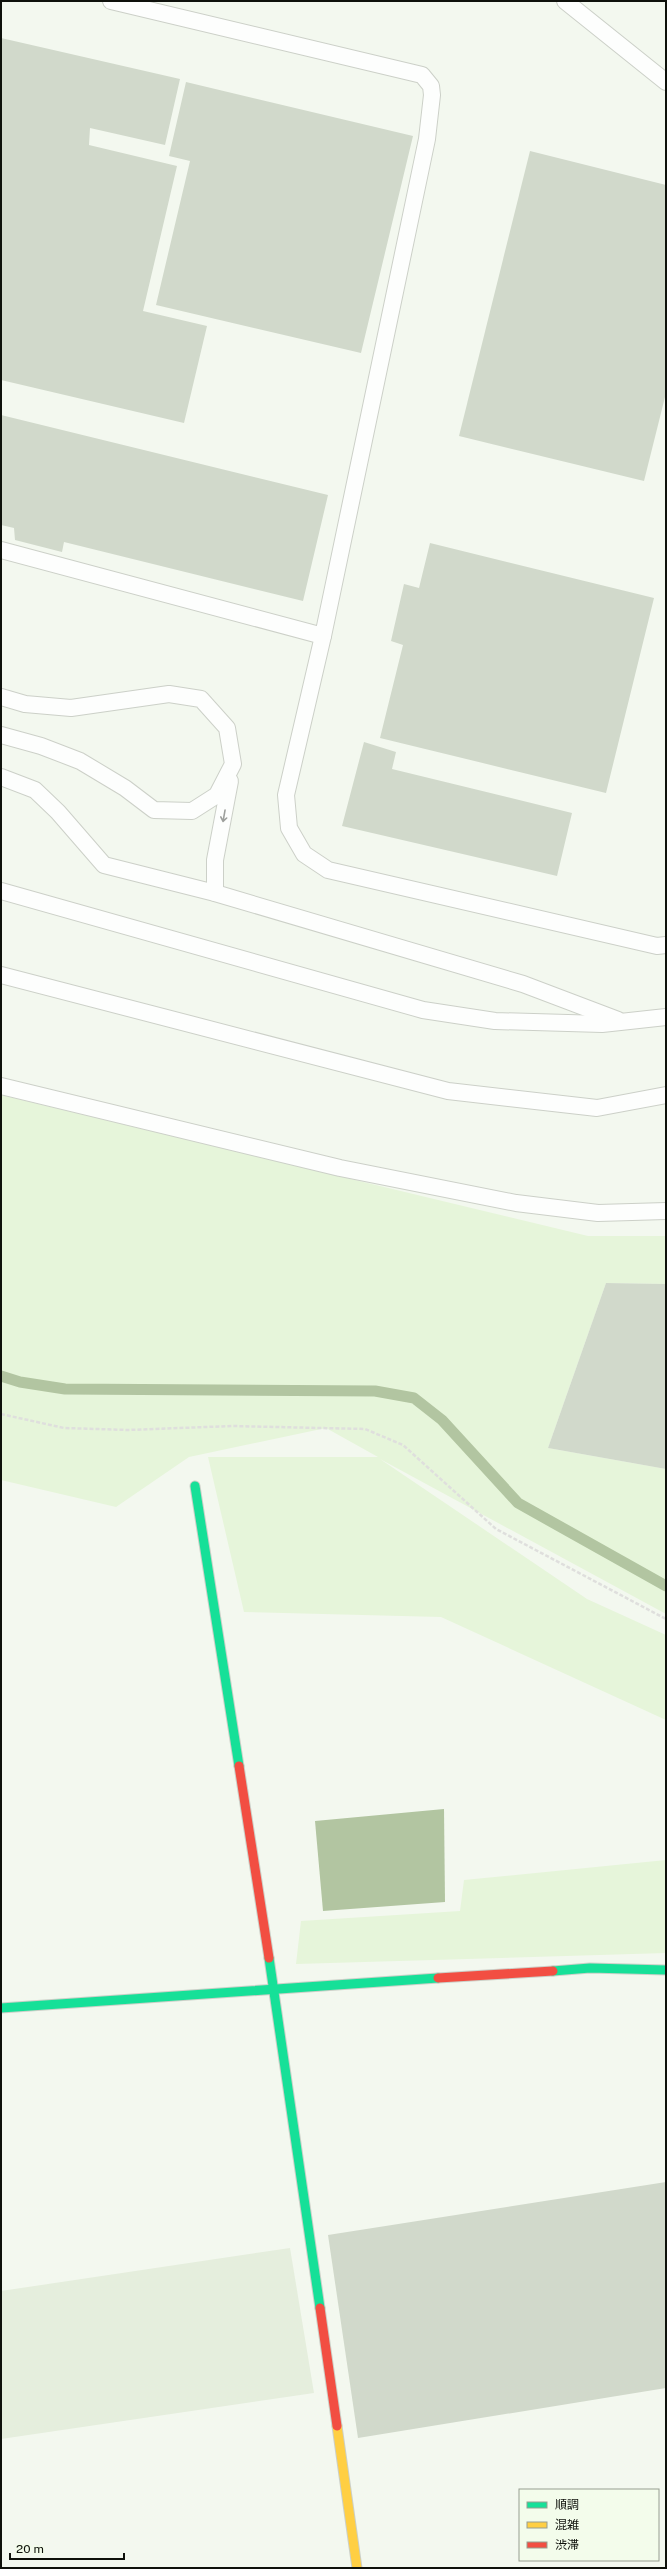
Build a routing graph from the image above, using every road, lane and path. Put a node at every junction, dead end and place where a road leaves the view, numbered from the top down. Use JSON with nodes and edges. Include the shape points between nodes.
{"nodes":[{"id":1,"x":112,"y":1,"type":"edge"},
{"id":2,"x":565,"y":1,"type":"edge"},
{"id":3,"x":666,"y":82,"type":"edge"},
{"id":4,"x":1,"y":550,"type":"edge"},
{"id":5,"x":323,"y":636,"type":"junction"},
{"id":6,"x":1,"y":697,"type":"edge"},
{"id":7,"x":1,"y":735,"type":"edge"},
{"id":8,"x":233,"y":764,"type":"junction"},
{"id":9,"x":1,"y":777,"type":"edge"},
{"id":10,"x":1,"y":891,"type":"edge"},
{"id":11,"x":215,"y":893,"type":"junction"},
{"id":12,"x":666,"y":946,"type":"edge"},
{"id":13,"x":1,"y":975,"type":"edge"},
{"id":14,"x":666,"y":1017,"type":"edge"},
{"id":15,"x":624,"y":1022,"type":"junction"},
{"id":16,"x":1,"y":1086,"type":"edge"},
{"id":17,"x":666,"y":1095,"type":"edge"},
{"id":18,"x":666,"y":1211,"type":"edge"},
{"id":19,"x":1,"y":1414,"type":"edge"},
{"id":20,"x":195,"y":1486,"type":"dead end"},
{"id":21,"x":666,"y":1619,"type":"edge"},
{"id":22,"x":666,"y":1970,"type":"edge"},
{"id":23,"x":274,"y":1988,"type":"junction"},
{"id":24,"x":1,"y":2008,"type":"edge"},
{"id":25,"x":357,"y":2568,"type":"edge"}],
"edges":[{"from":1,"to":5,"type":"lane","via":[[422,75],[431,86],[427,138]]},
{"from":2,"to":3,"type":"lane"},
{"from":4,"to":5,"type":"lane"},
{"from":5,"to":12,"type":"lane","via":[[286,795],[289,828],[304,854],[328,870]]},
{"from":6,"to":8,"type":"lane","via":[[25,704],[71,708],[169,694],[201,699],[227,728]]},
{"from":7,"to":8,"type":"lane","via":[[41,746],[80,761],[125,788],[154,810],[192,811],[217,796]]},
{"from":8,"to":11,"type":"lane","one_way":true,"via":[[215,860]]},
{"from":9,"to":11,"type":"lane","via":[[34,790],[58,812],[104,865]]},
{"from":10,"to":15,"type":"lane","via":[[423,1010],[495,1021]]},
{"from":11,"to":15,"type":"lane","via":[[523,984]]},
{"from":13,"to":17,"type":"lane","via":[[448,1091],[597,1108]]},
{"from":14,"to":15,"type":"lane"},
{"from":16,"to":18,"type":"lane","via":[[340,1168],[516,1203],[598,1213]]},
{"from":19,"to":21,"type":"path","via":[[64,1428],[128,1430],[232,1426],[365,1429],[403,1445],[496,1529]]},
{"from":20,"to":23,"type":"street"},
{"from":22,"to":23,"type":"street","via":[[590,1968]]},
{"from":23,"to":24,"type":"street"},
{"from":23,"to":25,"type":"street"}]}
